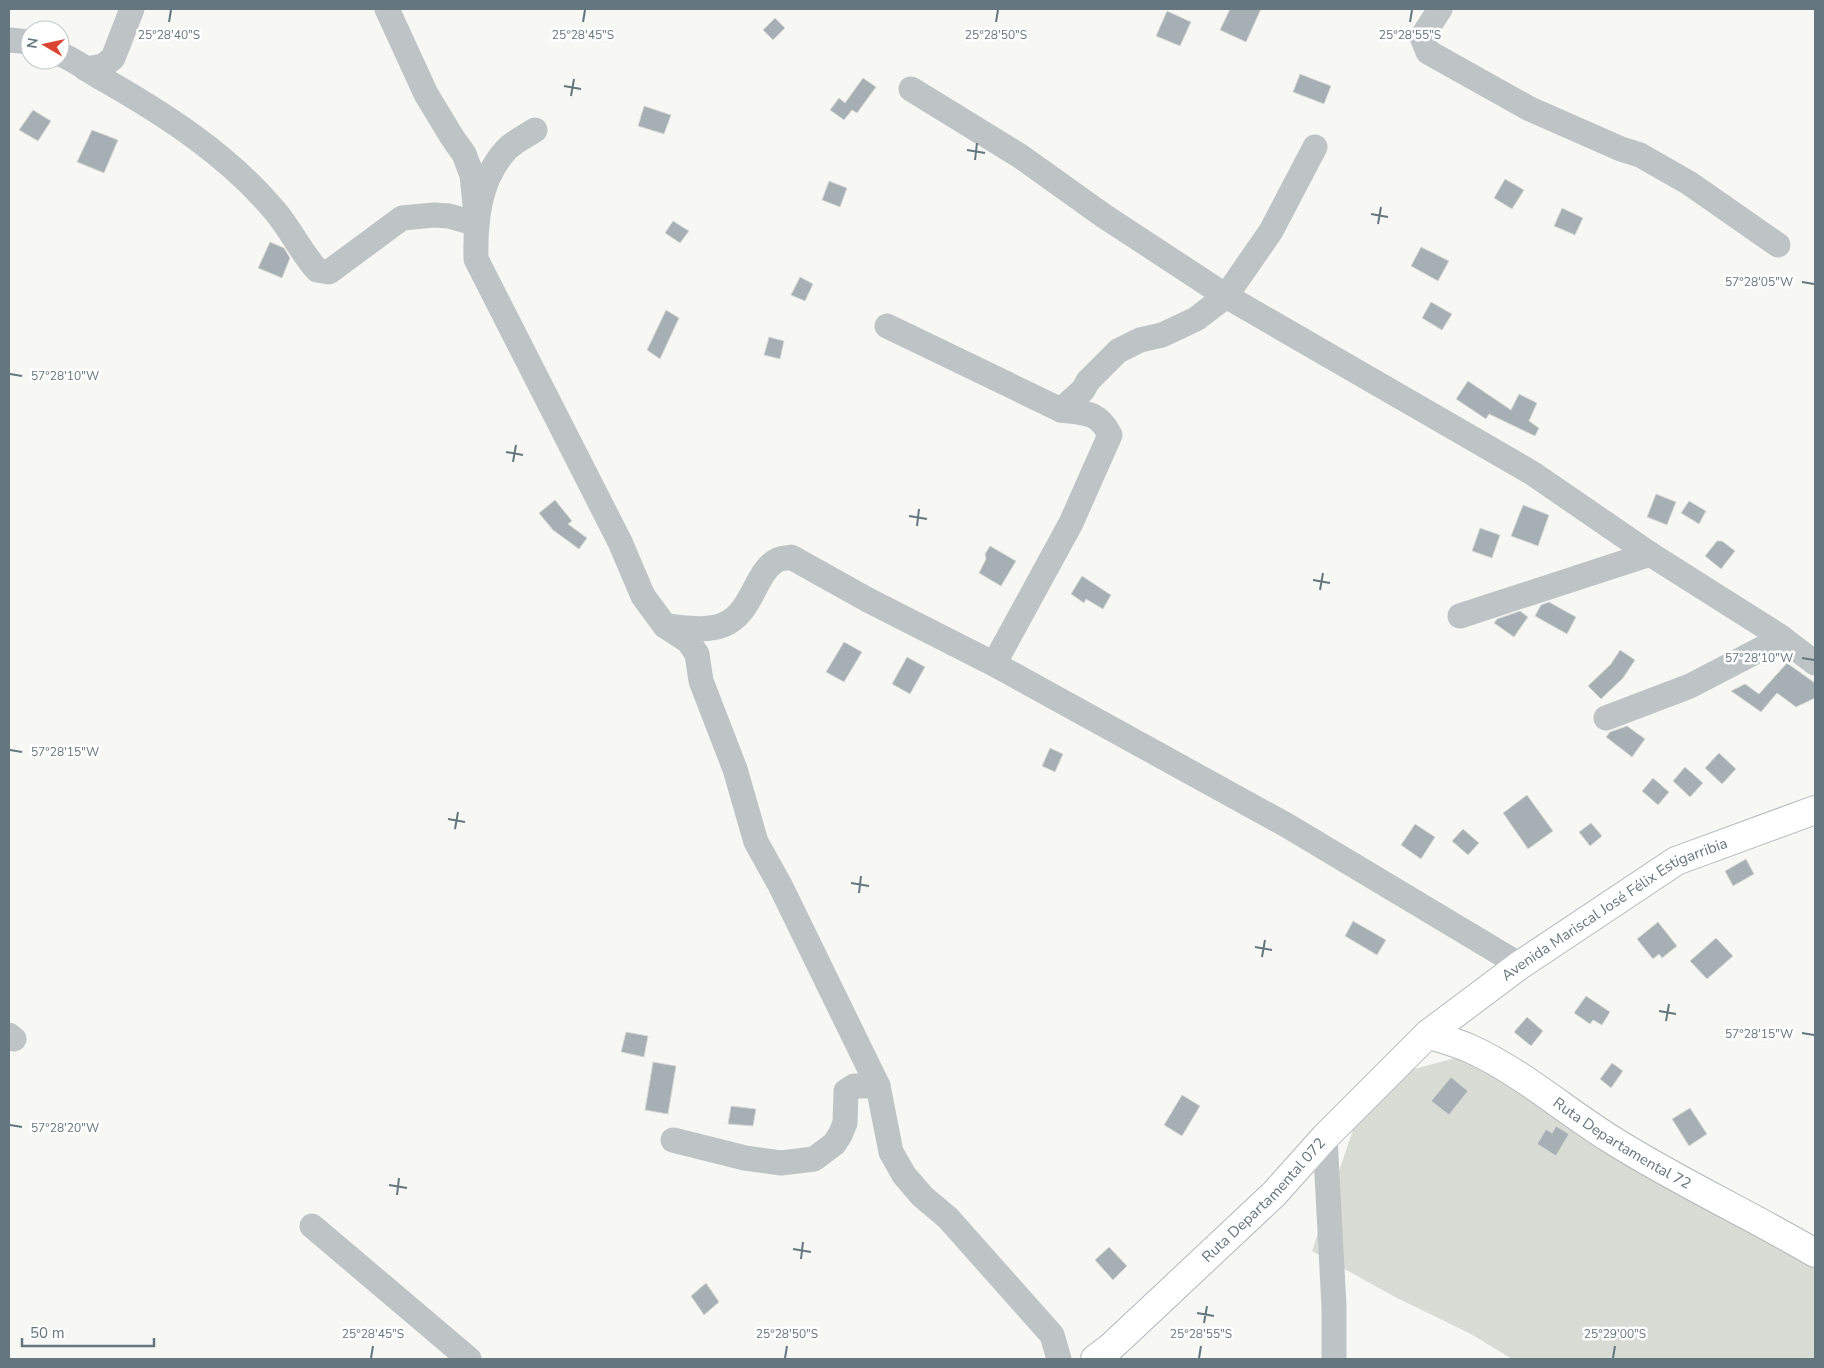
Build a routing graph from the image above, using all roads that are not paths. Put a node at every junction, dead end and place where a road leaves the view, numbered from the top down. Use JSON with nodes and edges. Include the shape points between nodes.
{"nodes":[{"id":1,"x":132,"y":9,"type":"edge"},
{"id":2,"x":387,"y":9,"type":"edge"},
{"id":3,"x":1440,"y":9,"type":"edge"},
{"id":4,"x":70,"y":60,"type":"edge"},
{"id":5,"x":86,"y":69,"type":"junction"},
{"id":6,"x":911,"y":89,"type":"dead end"},
{"id":7,"x":535,"y":130,"type":"dead end"},
{"id":8,"x":1315,"y":147,"type":"dead end"},
{"id":9,"x":477,"y":224,"type":"junction"},
{"id":10,"x":1778,"y":246,"type":"dead end"},
{"id":11,"x":1226,"y":296,"type":"junction"},
{"id":12,"x":887,"y":326,"type":"dead end"},
{"id":13,"x":1061,"y":410,"type":"junction"},
{"id":14,"x":1650,"y":554,"type":"junction"},
{"id":15,"x":1460,"y":616,"type":"dead end"},
{"id":16,"x":665,"y":626,"type":"junction"},
{"id":17,"x":1782,"y":638,"type":"junction"},
{"id":18,"x":1815,"y":663,"type":"edge"},
{"id":19,"x":994,"y":664,"type":"junction"},
{"id":20,"x":1606,"y":718,"type":"dead end"},
{"id":21,"x":1815,"y":810,"type":"edge"},
{"id":22,"x":1520,"y":965,"type":"junction"},
{"id":23,"x":1428,"y":1034,"type":"junction"},
{"id":24,"x":878,"y":1086,"type":"junction"},
{"id":25,"x":1326,"y":1137,"type":"junction"},
{"id":26,"x":673,"y":1140,"type":"dead end"},
{"id":27,"x":312,"y":1226,"type":"dead end"},
{"id":28,"x":1815,"y":1253,"type":"edge"},
{"id":29,"x":469,"y":1359,"type":"edge"},
{"id":30,"x":1059,"y":1359,"type":"edge"},
{"id":31,"x":1095,"y":1359,"type":"edge"},
{"id":32,"x":1334,"y":1359,"type":"edge"}],
"edges":[{"from":1,"to":5,"type":"street","via":[[113,58],[103,66]]},
{"from":2,"to":9,"type":"street","via":[[432,104],[464,154],[472,175]]},
{"from":3,"to":10,"type":"street","via":[[1422,37],[1428,52],[1530,109],[1640,155],[1689,183]]},
{"from":4,"to":5,"type":"street"},
{"from":5,"to":9,"type":"street","via":[[180,127],[220,156],[276,212],[317,270],[329,272],[402,218],[448,216]]},
{"from":6,"to":11,"type":"street","via":[[1020,156]]},
{"from":7,"to":9,"type":"street","via":[[507,149],[492,168],[481,196]]},
{"from":8,"to":11,"type":"street","via":[[1271,231]]},
{"from":9,"to":16,"type":"street","via":[[476,259],[620,542],[643,596]]},
{"from":11,"to":13,"type":"street","via":[[1196,319],[1118,351]]},
{"from":11,"to":14,"type":"street","via":[[1532,473]]},
{"from":12,"to":13,"type":"street"},
{"from":13,"to":19,"type":"street","via":[[1090,414],[1104,423],[1110,436],[1071,523]]},
{"from":14,"to":15,"type":"street"},
{"from":14,"to":17,"type":"street"},
{"from":16,"to":19,"type":"street","via":[[701,628],[724,625],[744,610],[765,570],[779,559],[791,557]]},
{"from":16,"to":24,"type":"street","via":[[688,641],[697,654],[701,680],[735,769],[756,842]]},
{"from":17,"to":18,"type":"street"},
{"from":17,"to":20,"type":"street","via":[[1690,686]]},
{"from":19,"to":22,"type":"street","via":[[1288,826]]},
{"from":21,"to":22,"type":"main road","name":"Avenida Mariscal José Félix Estigarribia","via":[[1676,861]]},
{"from":22,"to":23,"type":"main road","name":"Avenida Mariscal José Félix Estigarribia"},
{"from":23,"to":25,"type":"main road","name":"Ruta Departamental 072"},
{"from":23,"to":28,"type":"main road","name":"Ruta Departamental 72","via":[[1471,1049],[1515,1073],[1608,1138]]},
{"from":24,"to":26,"type":"street","via":[[854,1086],[846,1091],[845,1123],[840,1135],[834,1144],[814,1159],[781,1163],[745,1158]]},
{"from":24,"to":30,"type":"street","via":[[891,1152],[904,1175],[948,1218],[1052,1335]]},
{"from":25,"to":31,"type":"main road","name":"Ruta Departamental 072","via":[[1266,1201]]},
{"from":25,"to":32,"type":"street"},
{"from":27,"to":29,"type":"street"}]}
